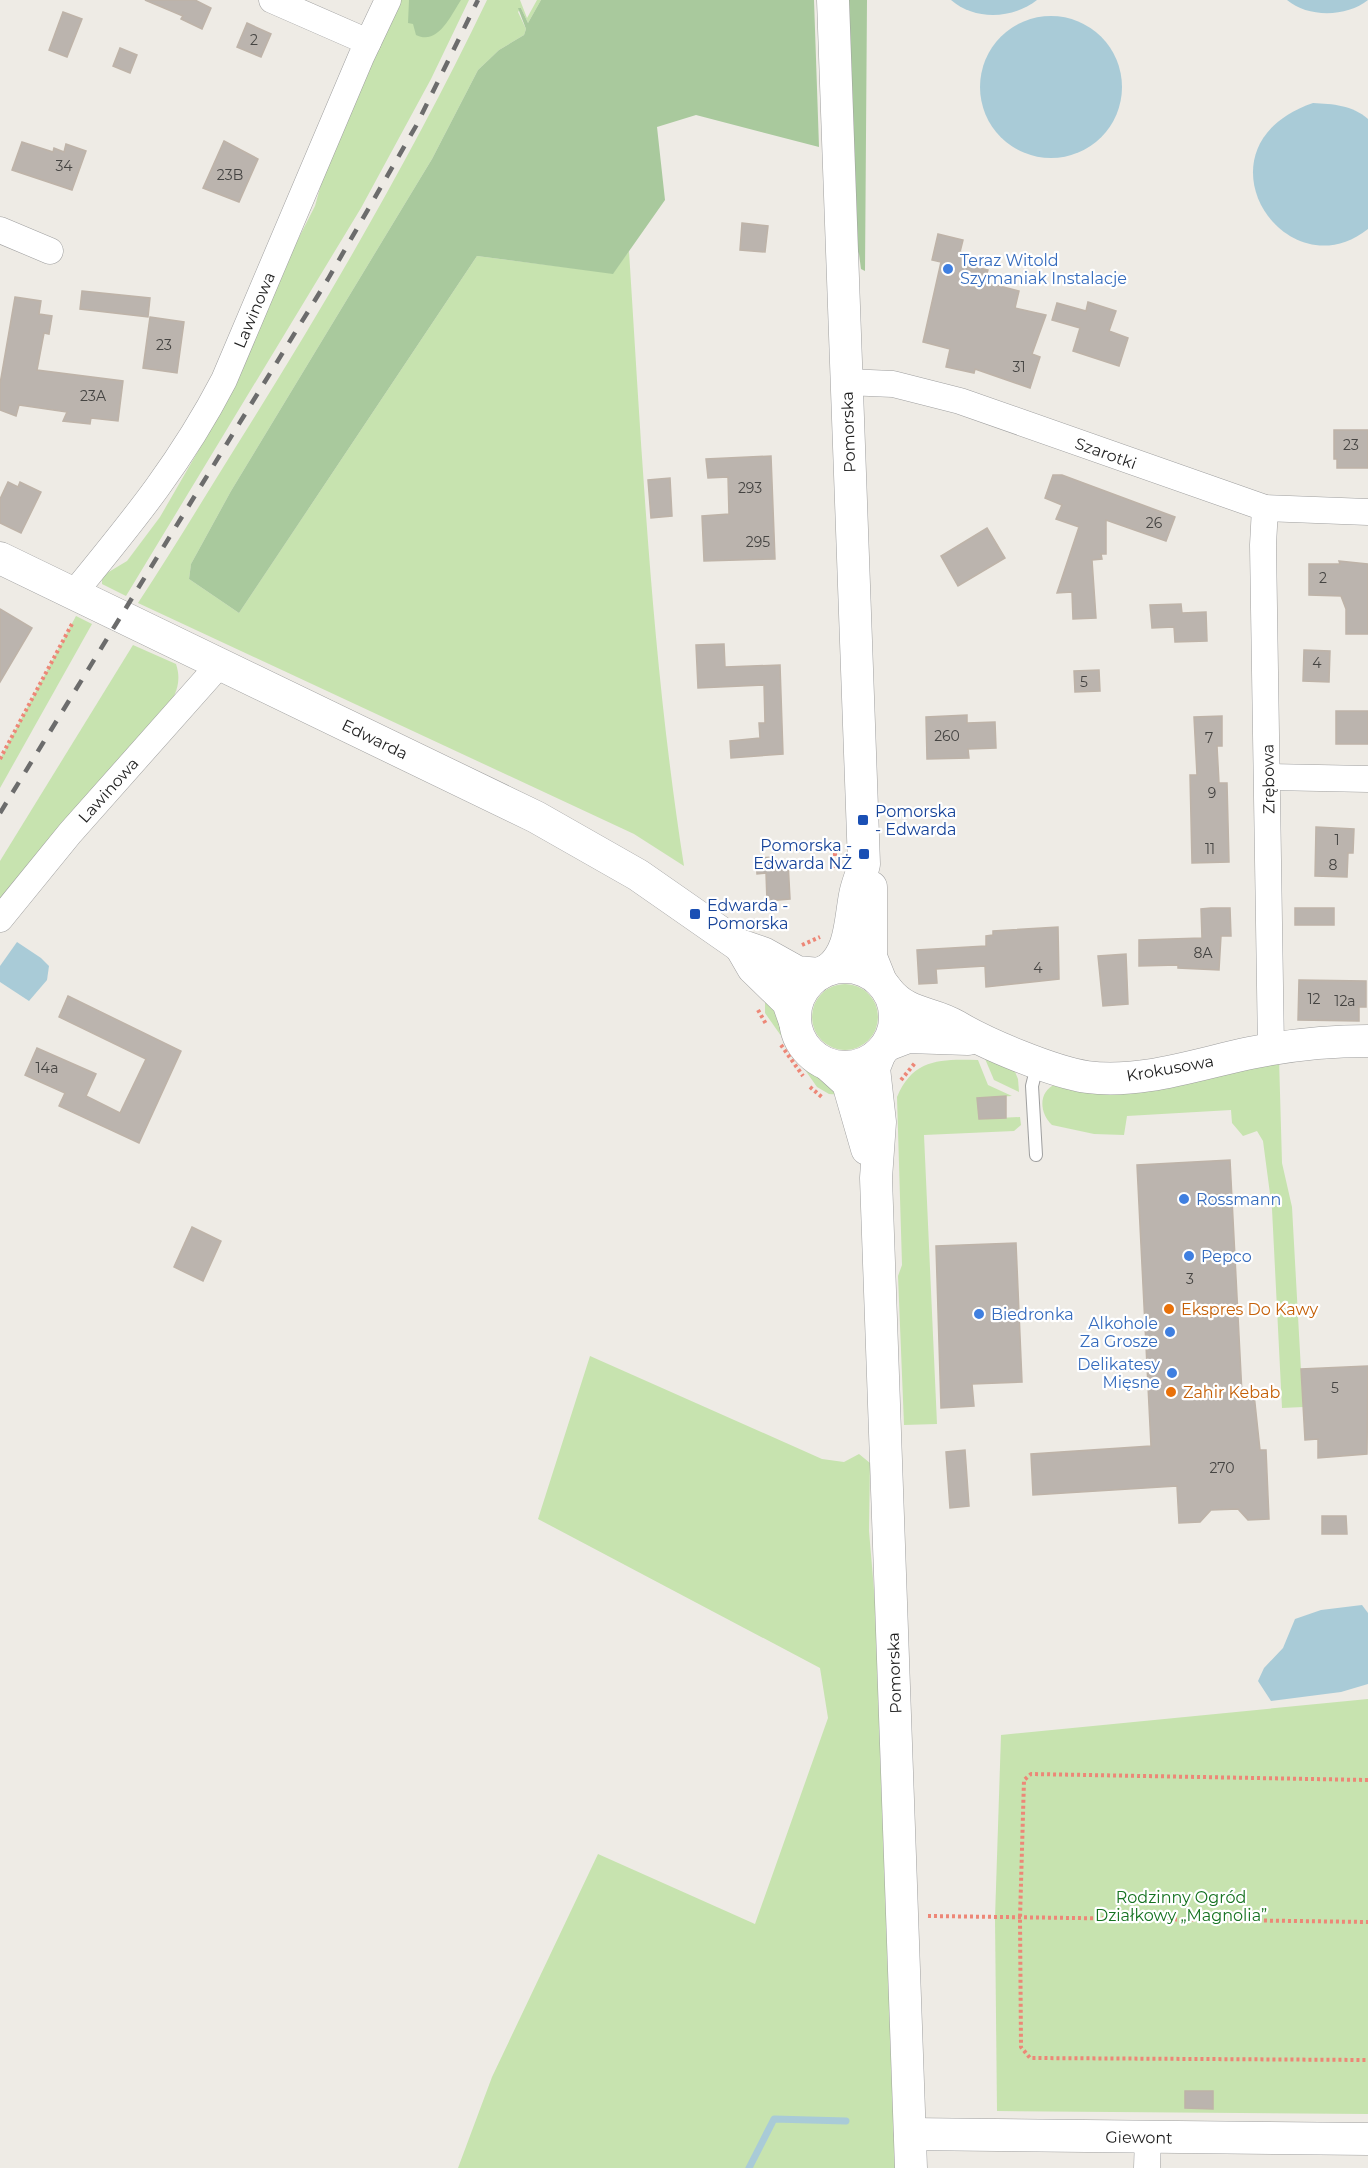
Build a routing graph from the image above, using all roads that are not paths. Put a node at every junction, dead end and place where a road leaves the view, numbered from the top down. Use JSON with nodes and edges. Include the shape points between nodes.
{"nodes":[{"id":1,"x":272,"y":0,"type":"edge"},
{"id":2,"x":388,"y":0,"type":"edge"},
{"id":3,"x":833,"y":0,"type":"edge"},
{"id":4,"x":368,"y":42,"type":"junction"},
{"id":5,"x":0,"y":231,"type":"edge"},
{"id":6,"x":50,"y":251,"type":"dead end"},
{"id":7,"x":846,"y":382,"type":"junction"},
{"id":8,"x":1265,"y":508,"type":"junction"},
{"id":9,"x":1368,"y":512,"type":"edge"},
{"id":10,"x":0,"y":558,"type":"edge"},
{"id":11,"x":79,"y":596,"type":"junction"},
{"id":12,"x":220,"y":664,"type":"junction"},
{"id":13,"x":1268,"y":777,"type":"junction"},
{"id":14,"x":1368,"y":779,"type":"edge"},
{"id":15,"x":864,"y":864,"type":"junction"},
{"id":16,"x":0,"y":919,"type":"edge"},
{"id":17,"x":737,"y":944,"type":"junction"},
{"id":18,"x":824,"y":972,"type":"junction"},
{"id":19,"x":884,"y":987,"type":"junction"},
{"id":20,"x":795,"y":1022,"type":"junction"},
{"id":21,"x":977,"y":1039,"type":"junction"},
{"id":22,"x":1368,"y":1041,"type":"edge"},
{"id":23,"x":883,"y":1049,"type":"junction"},
{"id":24,"x":1271,"y":1049,"type":"junction"},
{"id":25,"x":1038,"y":1061,"type":"junction"},
{"id":26,"x":827,"y":1064,"type":"junction"},
{"id":27,"x":1036,"y":1155,"type":"dead end"},
{"id":28,"x":876,"y":1178,"type":"junction"},
{"id":29,"x":910,"y":2134,"type":"junction"},
{"id":30,"x":1148,"y":2137,"type":"junction"},
{"id":31,"x":1368,"y":2139,"type":"edge"},
{"id":32,"x":911,"y":2168,"type":"edge"},
{"id":33,"x":1147,"y":2168,"type":"edge"}],
"edges":[{"from":1,"to":4,"type":"street"},
{"from":2,"to":4,"type":"street","name":"Lawinowa"},
{"from":3,"to":7,"type":"street","name":"Pomorska"},
{"from":4,"to":11,"type":"street","name":"Lawinowa","via":[[206,416],[144,510]]},
{"from":5,"to":6,"type":"street"},
{"from":7,"to":8,"type":"street","name":"Szarotki","via":[[893,384],[960,401]]},
{"from":7,"to":15,"type":"street","name":"Pomorska"},
{"from":8,"to":9,"type":"street","name":"Szarotki"},
{"from":8,"to":13,"type":"street","name":"Zrębowa"},
{"from":10,"to":11,"type":"street","name":"Edwarda"},
{"from":11,"to":12,"type":"street","name":"Edwarda"},
{"from":12,"to":16,"type":"street","name":"Lawinowa","via":[[70,833]]},
{"from":12,"to":17,"type":"street","name":"Edwarda","via":[[536,817],[638,875]]},
{"from":13,"to":14,"type":"street"},
{"from":13,"to":24,"type":"street","name":"Zrębowa"},
{"from":15,"to":18,"type":"street","name":"Pomorska","via":[[848,939],[840,958]]},
{"from":15,"to":19,"type":"street","name":"Pomorska","via":[[873,896],[871,957]]},
{"from":17,"to":18,"type":"street","name":"Edwarda","via":[[797,972]]},
{"from":17,"to":20,"type":"street","name":"Edwarda","via":[[753,968],[784,997]]},
{"from":18,"to":19,"type":"street","via":[[840,967],[862,970]]},
{"from":18,"to":20,"type":"street","via":[[803,990]]},
{"from":19,"to":21,"type":"street","name":"Krokusowa","via":[[902,1006],[949,1022]]},
{"from":19,"to":23,"type":"street","via":[[892,1001],[895,1024]]},
{"from":20,"to":26,"type":"street","via":[[809,1052]]},
{"from":21,"to":23,"type":"street","name":"Krokusowa","via":[[908,1037]]},
{"from":21,"to":25,"type":"street","name":"Krokusowa"},
{"from":22,"to":24,"type":"street","name":"Krokusowa"},
{"from":23,"to":26,"type":"street","via":[[871,1060],[849,1067]]},
{"from":23,"to":28,"type":"street","name":"Pomorska","via":[[874,1068],[880,1122]]},
{"from":24,"to":25,"type":"street","name":"Krokusowa","via":[[1123,1077],[1086,1077]]},
{"from":25,"to":27,"type":"lane","via":[[1032,1086]]},
{"from":26,"to":28,"type":"street","name":"Pomorska","via":[[848,1083]]},
{"from":28,"to":29,"type":"street","name":"Pomorska"},
{"from":29,"to":30,"type":"street","name":"Giewont"},
{"from":29,"to":32,"type":"street","name":"Pomorska"},
{"from":30,"to":31,"type":"street","name":"Giewont"},
{"from":30,"to":33,"type":"street"}]}
